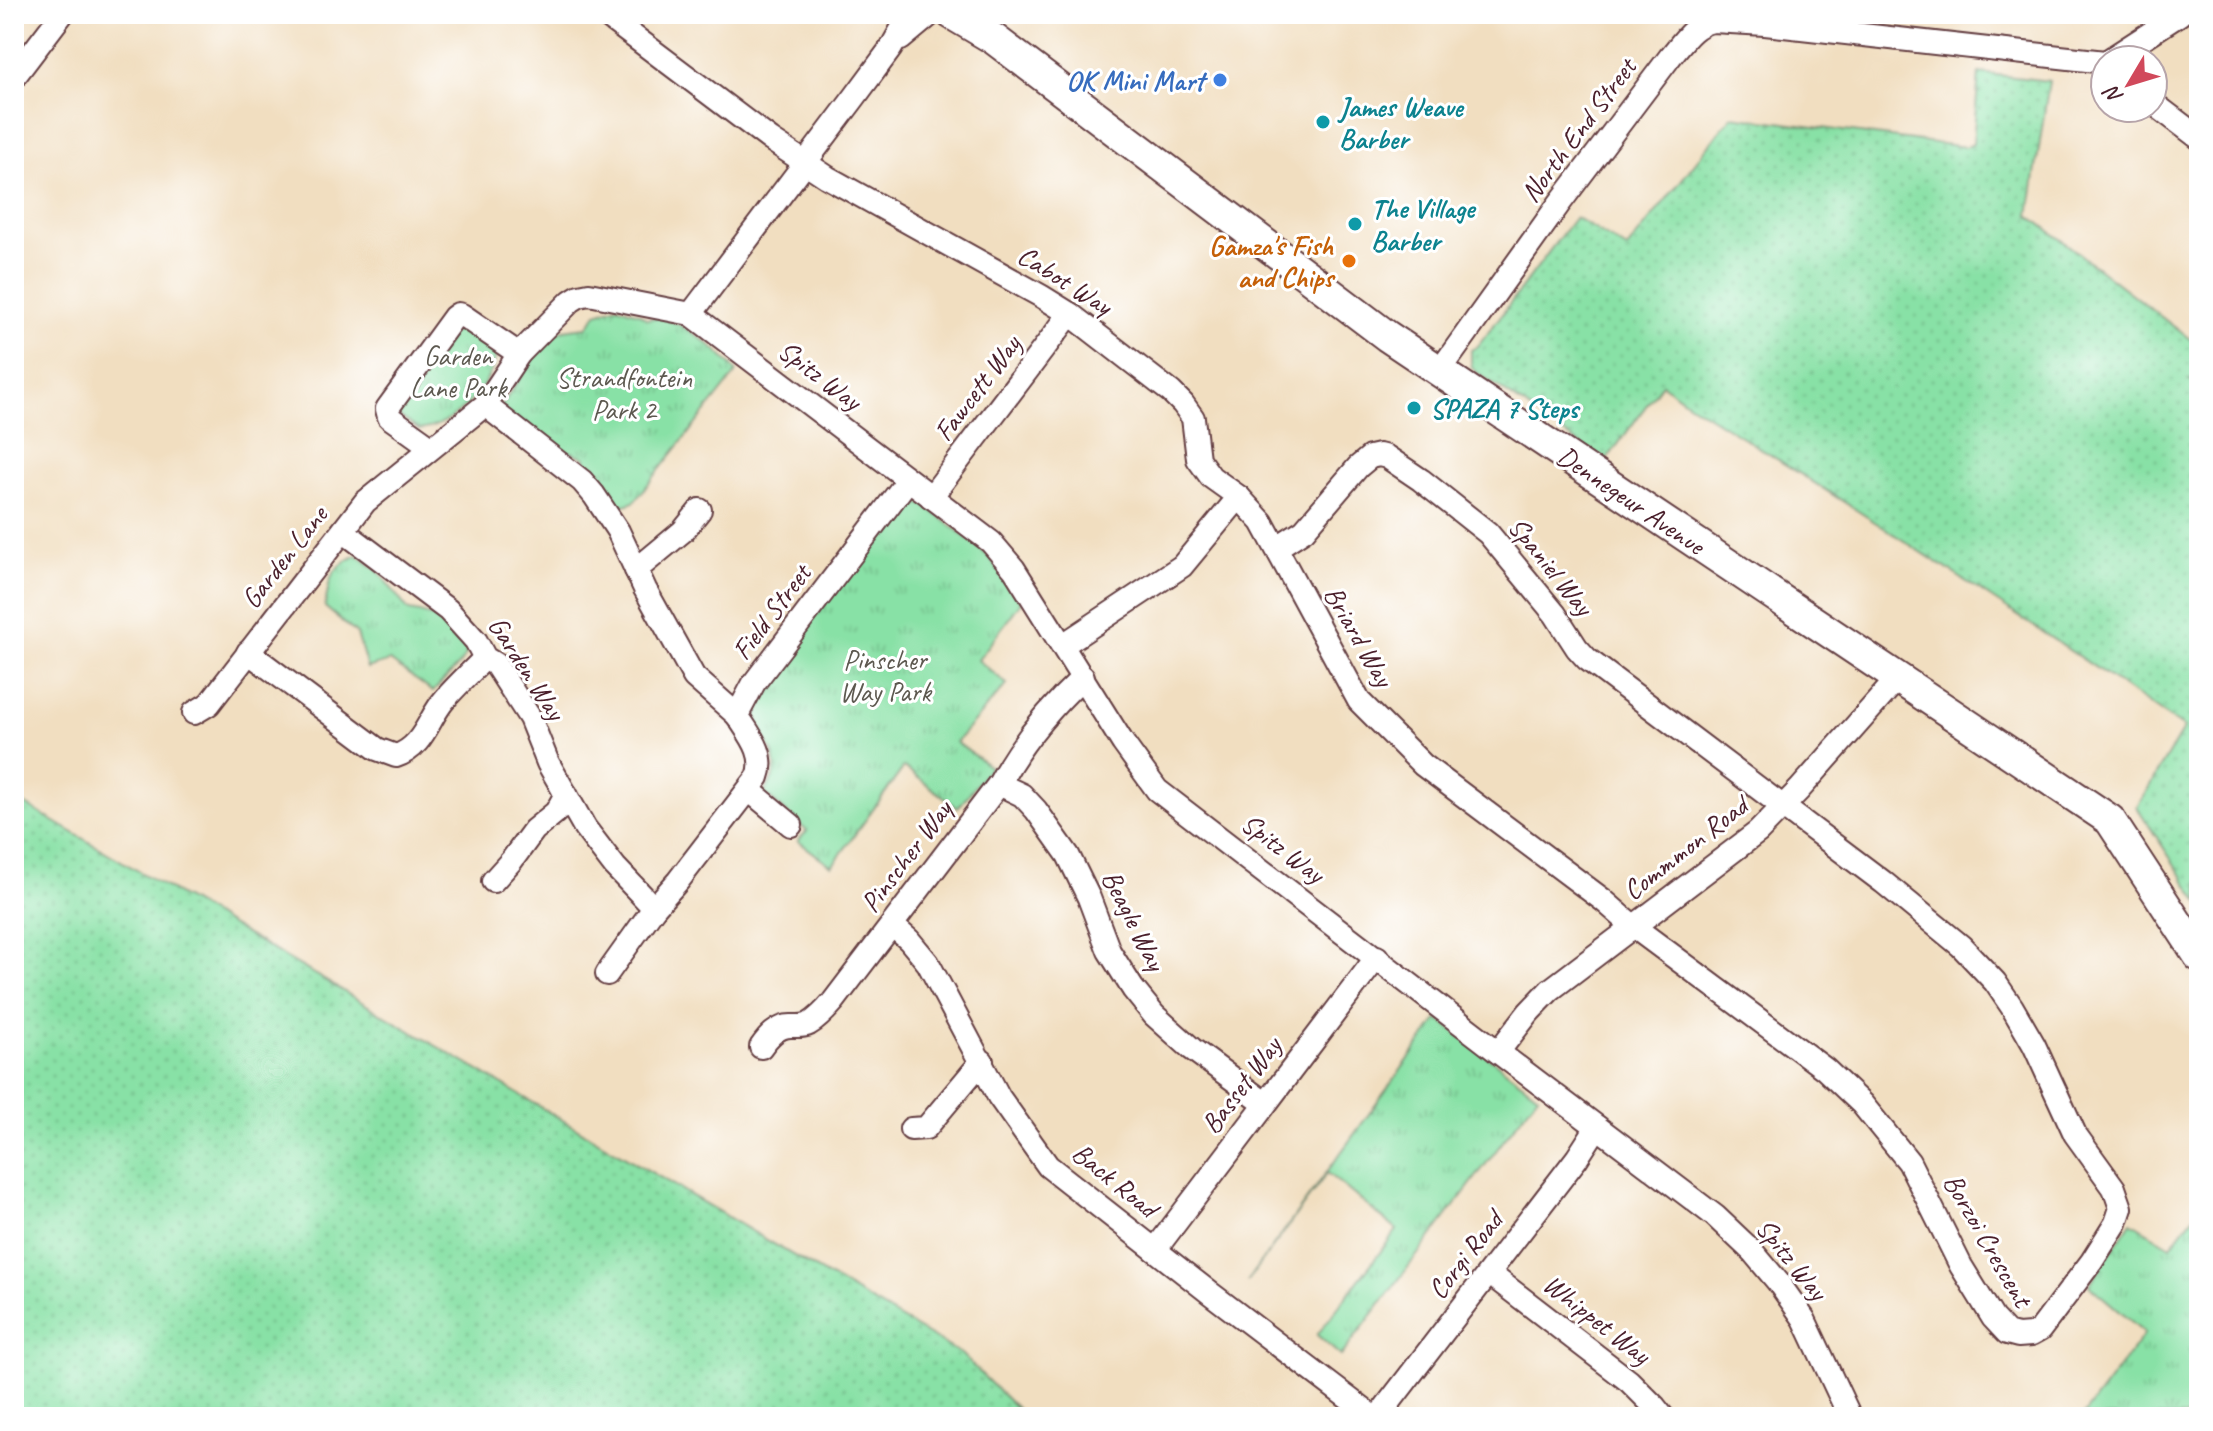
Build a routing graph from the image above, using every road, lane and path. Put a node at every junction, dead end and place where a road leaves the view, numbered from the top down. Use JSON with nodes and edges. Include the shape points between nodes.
{"nodes":[{"id":1,"x":62,"y":14,"type":"edge"},
{"id":2,"x":604,"y":14,"type":"edge"},
{"id":3,"x":910,"y":14,"type":"edge"},
{"id":4,"x":931,"y":14,"type":"edge"},
{"id":5,"x":952,"y":14,"type":"edge"},
{"id":6,"x":975,"y":14,"type":"edge"},
{"id":7,"x":2180,"y":14,"type":"edge"},
{"id":8,"x":994,"y":39,"type":"junction"},
{"id":9,"x":2133,"y":44,"type":"edge"},
{"id":10,"x":891,"y":48,"type":"junction"},
{"id":11,"x":2089,"y":59,"type":"edge"},
{"id":12,"x":14,"y":77,"type":"edge"},
{"id":13,"x":2169,"y":115,"type":"edge"},
{"id":14,"x":2199,"y":138,"type":"edge"},
{"id":15,"x":806,"y":162,"type":"junction"},
{"id":16,"x":571,"y":301,"type":"joint"},
{"id":17,"x":691,"y":314,"type":"junction"},
{"id":18,"x":1070,"y":314,"type":"junction"},
{"id":19,"x":519,"y":354,"type":"junction"},
{"id":20,"x":1439,"y":372,"type":"junction"},
{"id":21,"x":485,"y":405,"type":"junction"},
{"id":22,"x":431,"y":447,"type":"junction"},
{"id":23,"x":908,"y":480,"type":"junction"},
{"id":24,"x":931,"y":497,"type":"junction"},
{"id":25,"x":1239,"y":497,"type":"junction"},
{"id":26,"x":700,"y":510,"type":"dead end"},
{"id":27,"x":343,"y":531,"type":"junction"},
{"id":28,"x":1276,"y":548,"type":"junction"},
{"id":29,"x":636,"y":570,"type":"junction"},
{"id":30,"x":1063,"y":645,"type":"junction"},
{"id":31,"x":248,"y":652,"type":"junction"},
{"id":32,"x":485,"y":658,"type":"junction"},
{"id":33,"x":1083,"y":677,"type":"junction"},
{"id":34,"x":1898,"y":678,"type":"junction"},
{"id":35,"x":194,"y":713,"type":"dead end"},
{"id":36,"x":737,"y":715,"type":"junction"},
{"id":37,"x":999,"y":784,"type":"junction"},
{"id":38,"x":749,"y":790,"type":"junction"},
{"id":39,"x":566,"y":794,"type":"junction"},
{"id":40,"x":1782,"y":807,"type":"junction"},
{"id":41,"x":791,"y":825,"type":"dead end"},
{"id":42,"x":493,"y":881,"type":"dead end"},
{"id":43,"x":654,"y":908,"type":"junction"},
{"id":44,"x":892,"y":925,"type":"junction"},
{"id":45,"x":1634,"y":927,"type":"junction"},
{"id":46,"x":2199,"y":956,"type":"edge"},
{"id":47,"x":1377,"y":957,"type":"junction"},
{"id":48,"x":607,"y":974,"type":"dead end"},
{"id":49,"x":761,"y":1047,"type":"dead end"},
{"id":50,"x":1498,"y":1052,"type":"junction"},
{"id":51,"x":982,"y":1061,"type":"junction"},
{"id":52,"x":1265,"y":1103,"type":"junction"},
{"id":53,"x":1597,"y":1127,"type":"junction"},
{"id":54,"x":911,"y":1129,"type":"dead end"},
{"id":55,"x":1155,"y":1250,"type":"junction"},
{"id":56,"x":1490,"y":1274,"type":"junction"},
{"id":57,"x":1376,"y":1417,"type":"edge"},
{"id":58,"x":1663,"y":1417,"type":"edge"},
{"id":59,"x":1850,"y":1417,"type":"edge"}],
"edges":[{"from":1,"to":12,"type":"street"},
{"from":2,"to":15,"type":"street","name":"Cabot Way"},
{"from":3,"to":10,"type":"street"},
{"from":4,"to":10,"type":"street"},
{"from":5,"to":8,"type":"street","name":"Dennegeur Avenue"},
{"from":6,"to":8,"type":"street","name":"Dennegeur Avenue"},
{"from":7,"to":9,"type":"street","name":"North End Street"},
{"from":8,"to":20,"type":"street","name":"Dennegeur Avenue"},
{"from":10,"to":15,"type":"street"},
{"from":11,"to":20,"type":"street","name":"North End Street","via":[[1705,22],[1663,67]]},
{"from":13,"to":14,"type":"street"},
{"from":15,"to":17,"type":"street"},
{"from":15,"to":18,"type":"street","name":"Cabot Way"},
{"from":16,"to":17,"type":"street","name":"Spitz Way","via":[[589,294]]},
{"from":16,"to":19,"type":"street","name":"Garden Lane"},
{"from":17,"to":23,"type":"street","name":"Spitz Way"},
{"from":18,"to":24,"type":"street","name":"Fawcett Way"},
{"from":18,"to":25,"type":"street","name":"Cabot Way","via":[[1183,404],[1193,418],[1198,459],[1218,484]]},
{"from":19,"to":21,"type":"street","name":"Garden Lane"},
{"from":19,"to":22,"type":"street","via":[[462,315],[454,317],[387,409],[389,417]]},
{"from":20,"to":34,"type":"street","name":"Dennegeur Avenue"},
{"from":21,"to":22,"type":"street","name":"Garden Lane"},
{"from":21,"to":29,"type":"street","via":[[582,481],[611,520]]},
{"from":22,"to":27,"type":"street","name":"Garden Lane","via":[[365,502]]},
{"from":23,"to":24,"type":"street","name":"Spitz Way"},
{"from":23,"to":36,"type":"street","name":"Field Street","via":[[754,683]]},
{"from":24,"to":30,"type":"street","name":"Spitz Way","via":[[1002,553]]},
{"from":25,"to":28,"type":"street","name":"Briard Way"},
{"from":25,"to":30,"type":"street","via":[[1182,566]]},
{"from":26,"to":29,"type":"street"},
{"from":27,"to":31,"type":"street","name":"Garden Lane"},
{"from":27,"to":32,"type":"street","name":"Garden Way","via":[[448,610]]},
{"from":28,"to":40,"type":"street","name":"Spaniel Way","via":[[1304,530],[1370,457],[1387,457],[1488,533],[1587,659]]},
{"from":28,"to":45,"type":"street","name":"Briard Way","via":[[1359,701],[1374,718],[1423,765]]},
{"from":29,"to":36,"type":"street","via":[[694,677]]},
{"from":30,"to":33,"type":"street","name":"Spitz Way"},
{"from":31,"to":32,"type":"street","via":[[391,756],[411,748],[442,702]]},
{"from":31,"to":35,"type":"street","name":"Garden Lane","via":[[209,704]]},
{"from":32,"to":39,"type":"street","name":"Garden Way","via":[[495,664],[530,718]]},
{"from":33,"to":37,"type":"street","name":"Pinscher Way","via":[[1036,728]]},
{"from":33,"to":47,"type":"street","name":"Spitz Way","via":[[1157,790]]},
{"from":34,"to":40,"type":"street","name":"Commmon Road"},
{"from":34,"to":46,"type":"street","name":"Dennegeur Avenue","via":[[2110,820]]},
{"from":36,"to":38,"type":"street","via":[[762,763]]},
{"from":37,"to":44,"type":"street","name":"Pinscher Way"},
{"from":37,"to":52,"type":"street","name":"Beagle Way","via":[[1029,802],[1068,855],[1109,951],[1154,1015]]},
{"from":38,"to":41,"type":"street"},
{"from":38,"to":43,"type":"street"},
{"from":39,"to":42,"type":"street"},
{"from":39,"to":43,"type":"street","name":"Garden Way","via":[[599,848]]},
{"from":40,"to":45,"type":"street","name":"Commmon Road","via":[[1758,832]]},
{"from":40,"to":45,"type":"street","name":"Borzoi Crescent","via":[[1961,946],[1995,982],[2034,1045],[2075,1134],[2114,1188],[2121,1208],[2116,1223],[2040,1330],[2031,1335],[2007,1333],[1985,1309],[1909,1162],[1862,1104],[1825,1069]]},
{"from":43,"to":48,"type":"street"},
{"from":44,"to":49,"type":"street","name":"Pinscher Way","via":[[812,1023],[771,1034]]},
{"from":44,"to":51,"type":"street","name":"Back Road","via":[[928,963]]},
{"from":45,"to":50,"type":"street","name":"Commmon Road","via":[[1540,999]]},
{"from":47,"to":50,"type":"street","name":"Spitz Way"},
{"from":47,"to":52,"type":"street","name":"Basset Way"},
{"from":50,"to":53,"type":"street","name":"Spitz Way"},
{"from":51,"to":54,"type":"street","via":[[926,1128]]},
{"from":51,"to":55,"type":"street","name":"Back Road","via":[[999,1097],[1048,1166]]},
{"from":52,"to":55,"type":"street","name":"Basset Way"},
{"from":53,"to":56,"type":"street","name":"Corgi Road"},
{"from":53,"to":59,"type":"street","name":"Spitz Way","via":[[1715,1216],[1752,1251],[1804,1319]]},
{"from":55,"to":57,"type":"street","name":"Back Road"},
{"from":56,"to":57,"type":"street","name":"Corgi Road"},
{"from":56,"to":58,"type":"street","name":"Whippet Way","via":[[1629,1381]]}]}
